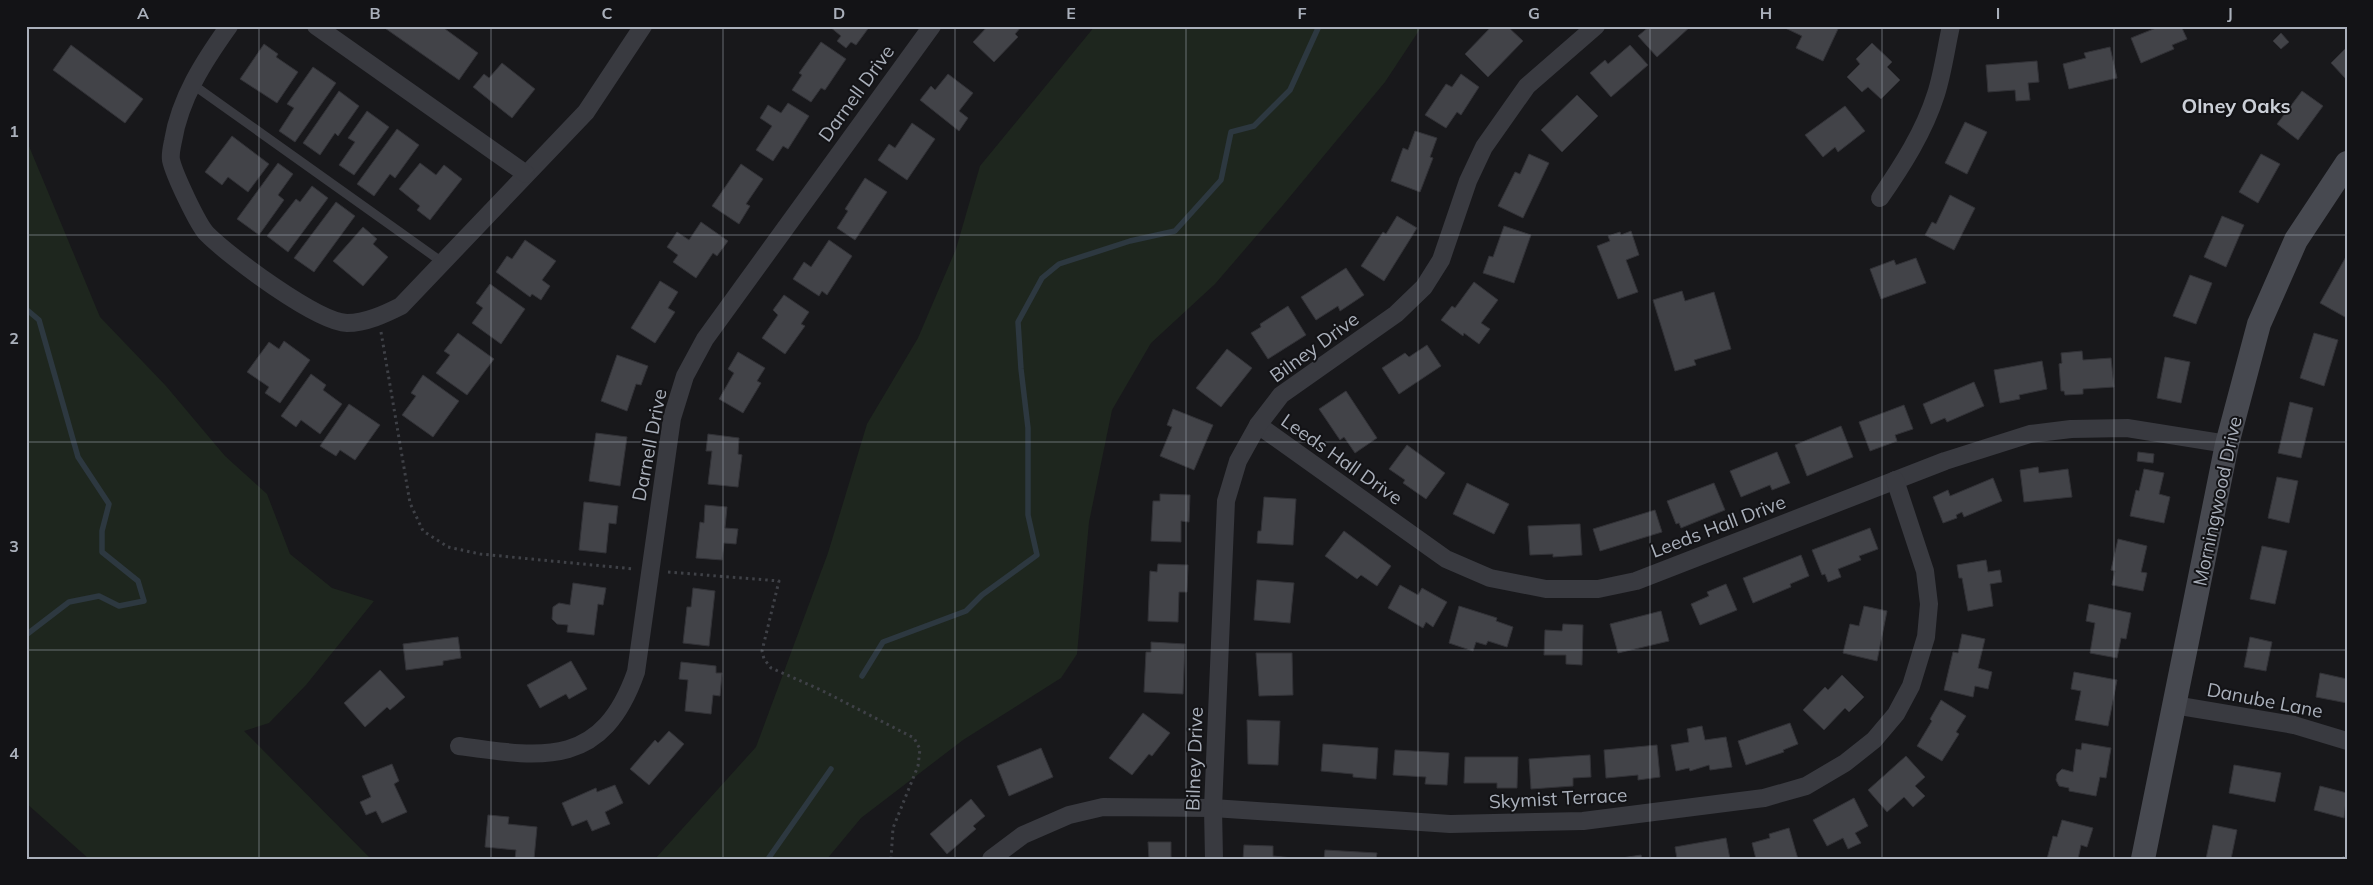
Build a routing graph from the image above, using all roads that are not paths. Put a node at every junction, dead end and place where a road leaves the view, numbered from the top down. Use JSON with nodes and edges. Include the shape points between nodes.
{"nodes":[{"id":1,"x":229,"y":26,"type":"edge"},
{"id":2,"x":316,"y":26,"type":"edge"},
{"id":3,"x":643,"y":26,"type":"edge"},
{"id":4,"x":932,"y":26,"type":"edge"},
{"id":5,"x":1596,"y":26,"type":"edge"},
{"id":6,"x":1951,"y":26,"type":"edge"},
{"id":7,"x":192,"y":84,"type":"junction"},
{"id":8,"x":2347,"y":163,"type":"edge"},
{"id":9,"x":526,"y":174,"type":"junction"},
{"id":10,"x":1880,"y":198,"type":"dead end"},
{"id":11,"x":442,"y":262,"type":"junction"},
{"id":12,"x":1258,"y":425,"type":"junction"},
{"id":13,"x":2227,"y":444,"type":"junction"},
{"id":14,"x":1895,"y":480,"type":"junction"},
{"id":15,"x":2174,"y":705,"type":"junction"},
{"id":16,"x":2347,"y":741,"type":"edge"},
{"id":17,"x":459,"y":746,"type":"dead end"},
{"id":18,"x":1213,"y":808,"type":"junction"},
{"id":19,"x":991,"y":859,"type":"edge"},
{"id":20,"x":1214,"y":859,"type":"edge"},
{"id":21,"x":2143,"y":859,"type":"edge"}],
"edges":[{"from":1,"to":7,"type":"street"},
{"from":2,"to":9,"type":"street"},
{"from":3,"to":9,"type":"street","via":[[586,112]]},
{"from":4,"to":17,"type":"street","name":"Darnell Drive","via":[[705,339],[685,376],[672,418],[636,672],[617,713],[586,742],[549,754],[525,755]]},
{"from":5,"to":12,"type":"street","name":"Bilney Drive","via":[[1527,86],[1484,147],[1468,181],[1441,260],[1424,287],[1396,314],[1281,395]]},
{"from":6,"to":10,"type":"street","via":[[1937,92],[1925,124]]},
{"from":7,"to":11,"type":"lane"},
{"from":7,"to":11,"type":"street","via":[[176,125],[170,158],[206,233],[260,275],[316,312],[347,323],[378,317],[401,306]]},
{"from":8,"to":13,"type":"street","name":"Morningwood Drive","via":[[2296,240],[2259,324]]},
{"from":9,"to":11,"type":"street"},
{"from":12,"to":14,"type":"street","name":"Leeds Hall Drive","via":[[1446,559],[1490,578],[1546,589],[1598,589],[1636,581]]},
{"from":12,"to":18,"type":"street","name":"Bilney Drive","via":[[1238,461],[1226,501]]},
{"from":13,"to":14,"type":"street","name":"Leeds Hall Drive","via":[[2127,428],[2063,430],[2030,434],[1988,446]]},
{"from":13,"to":15,"type":"street","name":"Morningwood Drive"},
{"from":14,"to":18,"type":"street","name":"Skymist Terrace","via":[[1926,571],[1926,637],[1911,686],[1896,714],[1874,740],[1845,764],[1806,786],[1764,798],[1583,821],[1450,824]]},
{"from":15,"to":16,"type":"street","name":"Danube Lane","via":[[2294,726]]},
{"from":15,"to":21,"type":"street","name":"Morningwood Drive"},
{"from":18,"to":19,"type":"street","name":"Skymist Terrace","via":[[1103,807],[1069,815],[1023,835]]},
{"from":18,"to":20,"type":"street","name":"Bilney Drive"}]}
